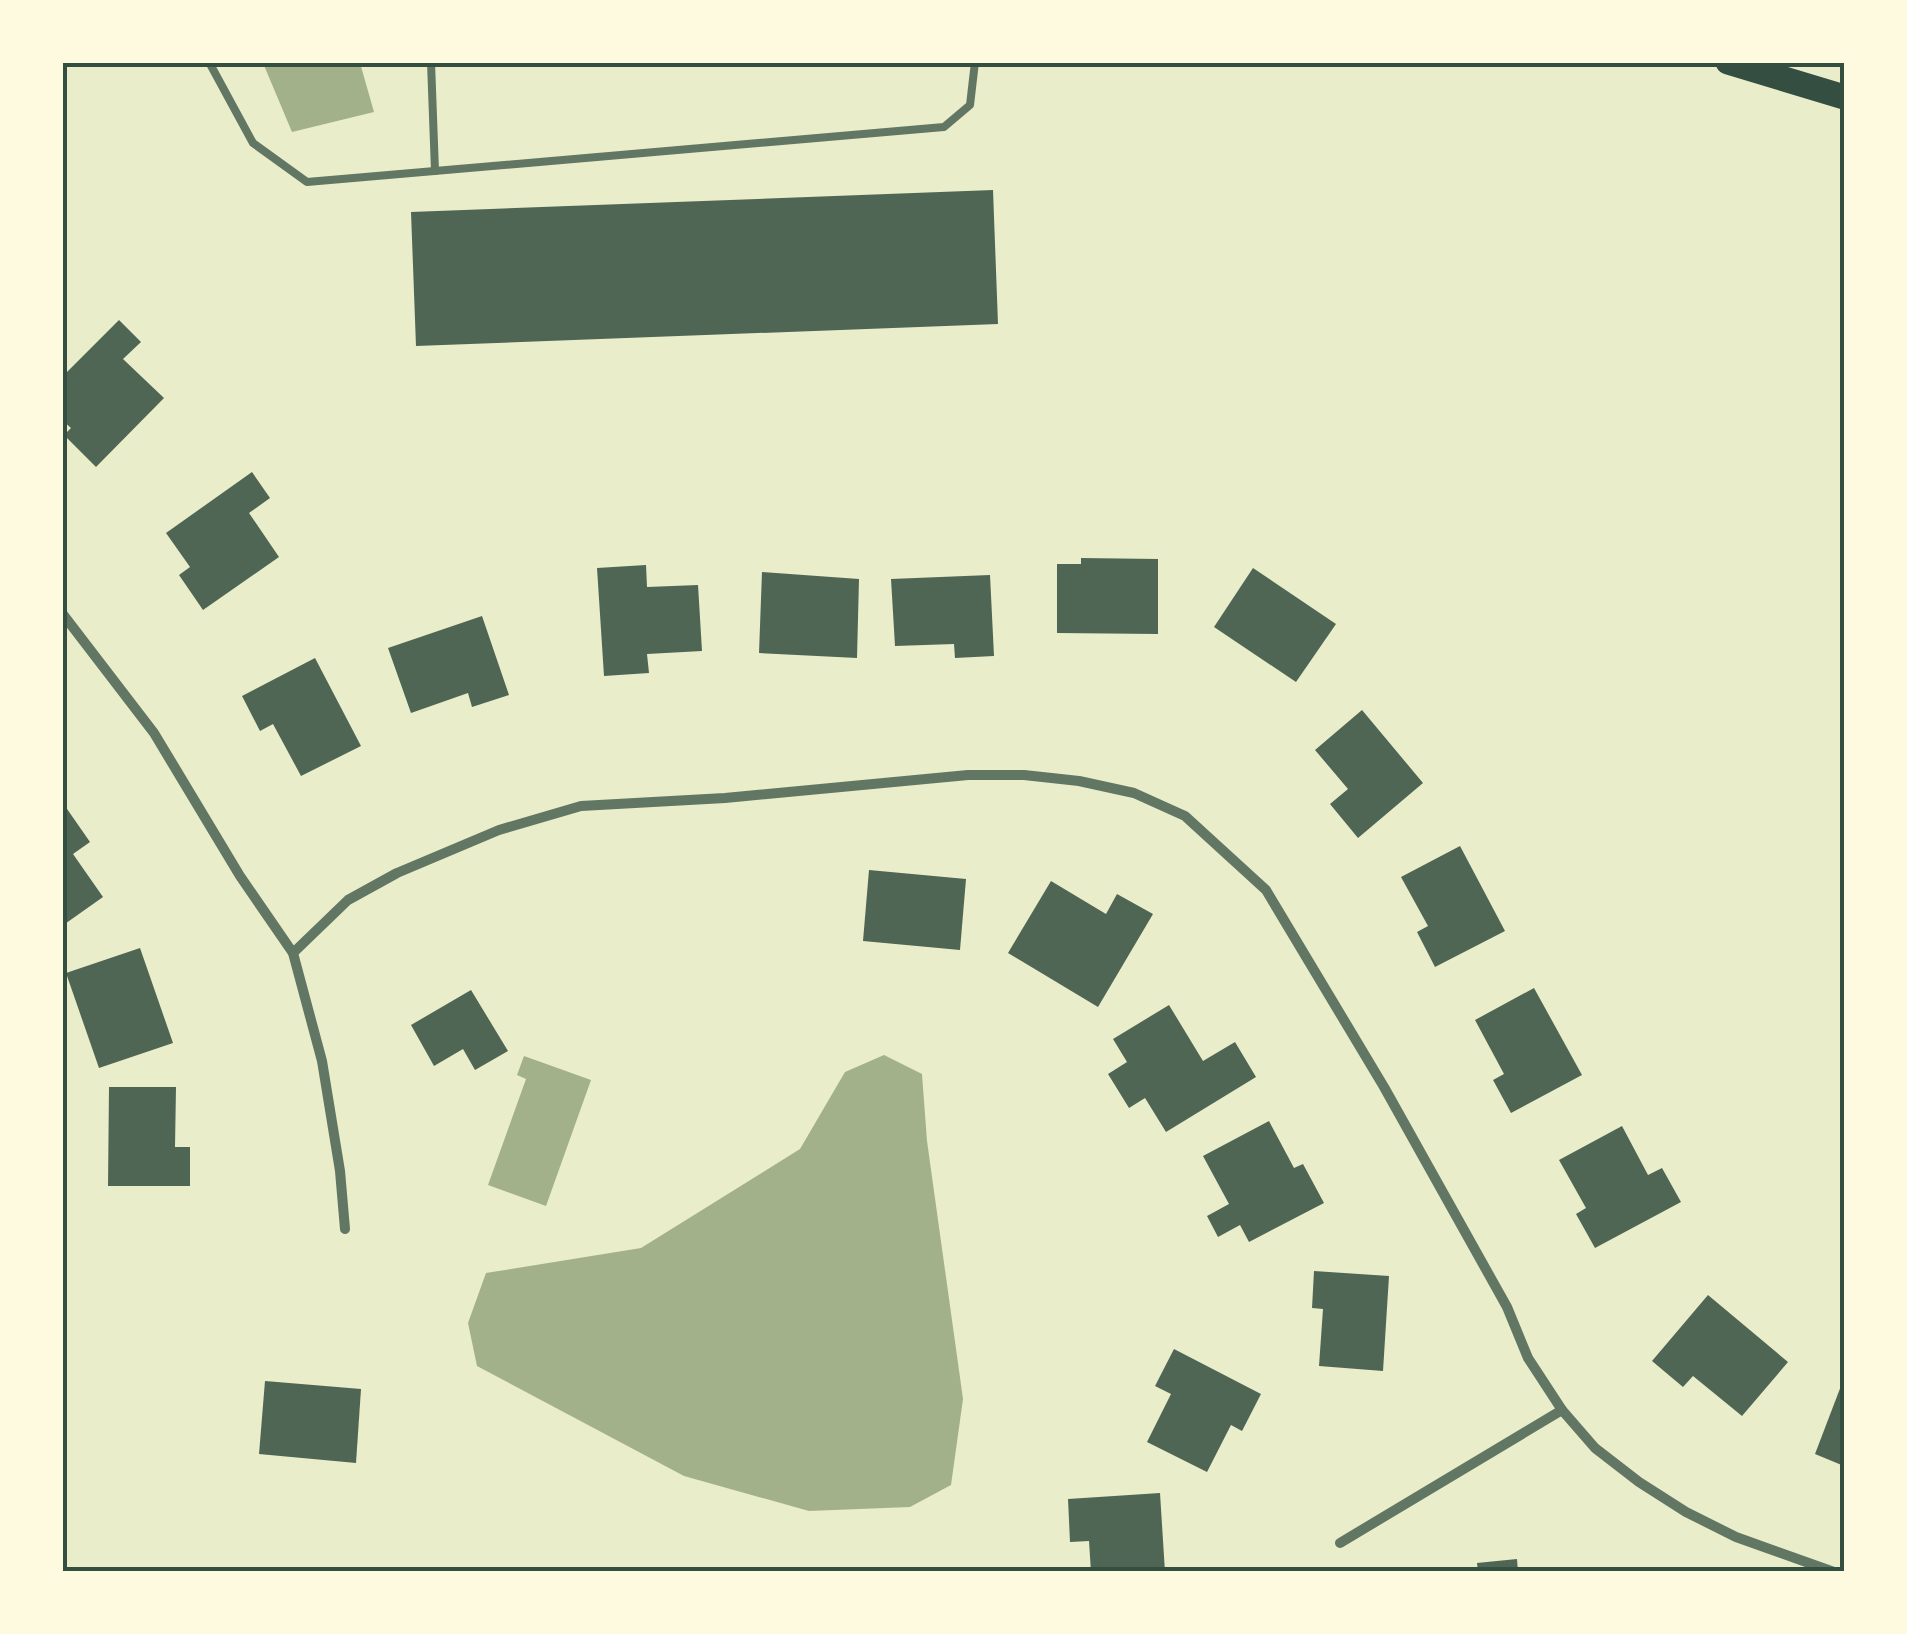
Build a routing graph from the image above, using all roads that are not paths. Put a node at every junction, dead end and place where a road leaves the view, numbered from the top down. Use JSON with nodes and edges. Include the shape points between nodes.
{"nodes":[{"id":1,"x":209,"y":62,"type":"edge"},
{"id":2,"x":431,"y":62,"type":"edge"},
{"id":3,"x":975,"y":62,"type":"edge"},
{"id":4,"x":1728,"y":62,"type":"edge"},
{"id":5,"x":1769,"y":68,"type":"edge"},
{"id":6,"x":1844,"y":96,"type":"edge"},
{"id":7,"x":436,"y":170,"type":"junction"},
{"id":8,"x":62,"y":614,"type":"edge"},
{"id":9,"x":293,"y":953,"type":"junction"},
{"id":10,"x":345,"y":1229,"type":"dead end"},
{"id":11,"x":1562,"y":1410,"type":"junction"},
{"id":12,"x":1340,"y":1543,"type":"dead end"},
{"id":13,"x":1834,"y":1572,"type":"edge"}],
"edges":[{"from":1,"to":7,"type":"lane","via":[[254,143],[307,182]]},
{"from":2,"to":7,"type":"lane"},
{"from":3,"to":7,"type":"lane","via":[[970,104],[944,127]]},
{"from":4,"to":5,"type":"main road"},
{"from":5,"to":6,"type":"main road"},
{"from":8,"to":9,"type":"street","via":[[154,733]]},
{"from":9,"to":10,"type":"street","via":[[322,1060]]},
{"from":9,"to":11,"type":"street","via":[[348,900],[397,873],[500,830],[582,806],[968,774],[1024,775],[1134,793],[1184,816],[1266,890]]},
{"from":11,"to":12,"type":"street"},
{"from":11,"to":13,"type":"street","via":[[1595,1448],[1686,1512]]}]}
